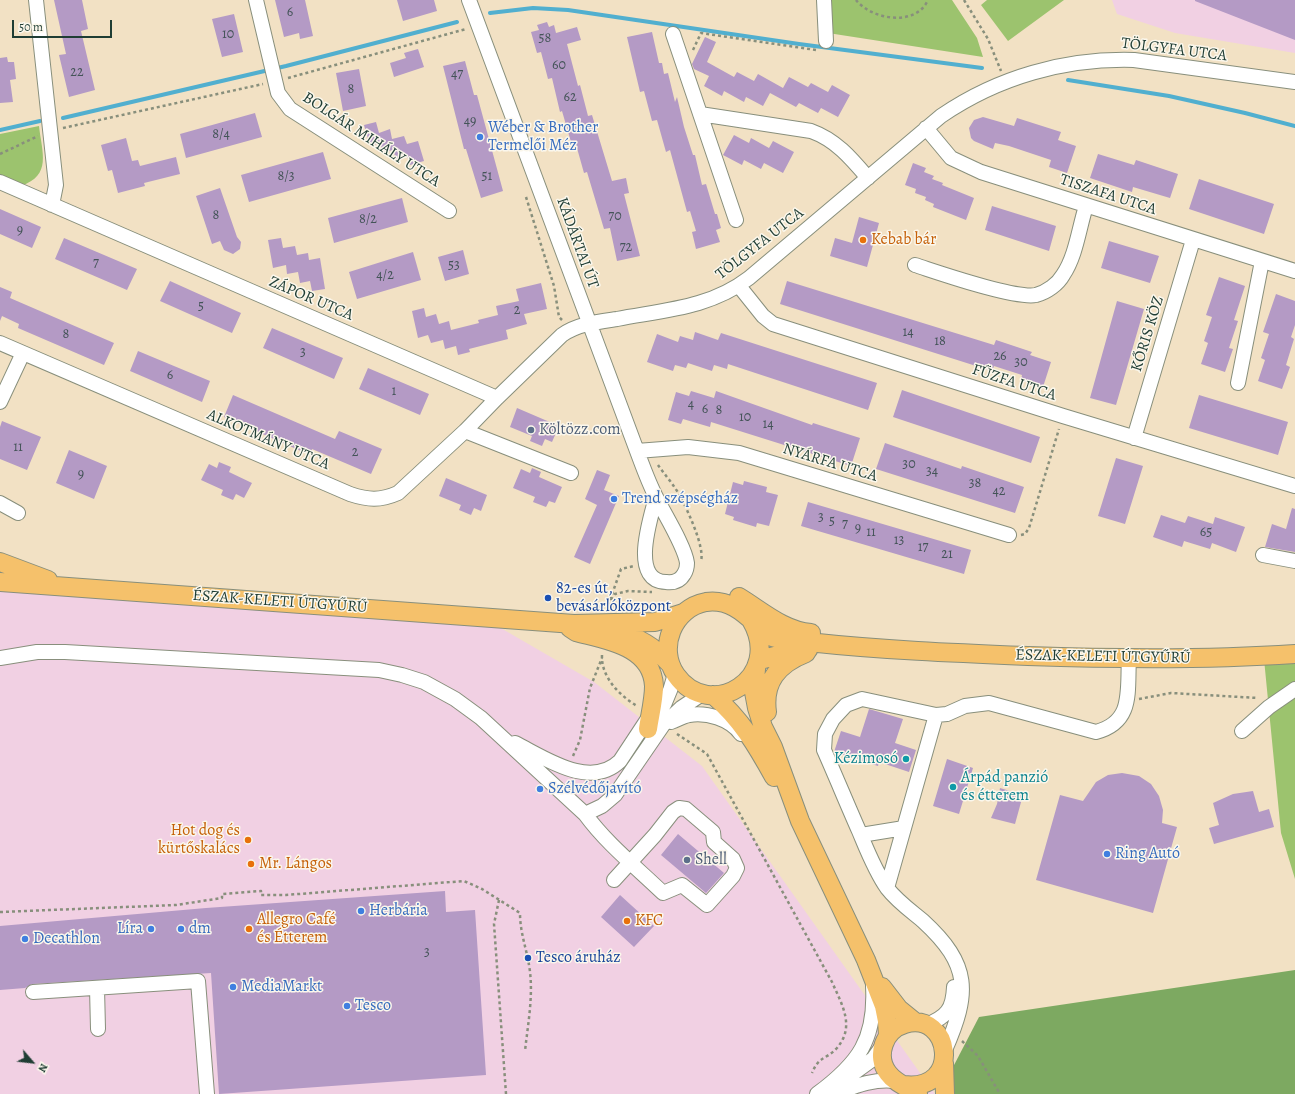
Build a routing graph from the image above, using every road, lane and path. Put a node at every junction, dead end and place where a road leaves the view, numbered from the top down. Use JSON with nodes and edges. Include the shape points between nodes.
{"nodes":[{"id":1,"x":36,"y":0,"type":"edge"},
{"id":2,"x":256,"y":0,"type":"edge"},
{"id":3,"x":469,"y":0,"type":"edge"},
{"id":4,"x":824,"y":0,"type":"edge"},
{"id":5,"x":856,"y":0,"type":"edge"},
{"id":6,"x":928,"y":0,"type":"edge"},
{"id":7,"x":964,"y":0,"type":"edge"},
{"id":8,"x":464,"y":22,"type":"dead end"},
{"id":9,"x":466,"y":29,"type":"junction"},
{"id":10,"x":673,"y":34,"type":"dead end"},
{"id":11,"x":469,"y":36,"type":"dead end"},
{"id":12,"x":822,"y":46,"type":"joint"},
{"id":13,"x":684,"y":66,"type":"junction"},
{"id":14,"x":275,"y":80,"type":"junction"},
{"id":15,"x":1005,"y":81,"type":"junction"},
{"id":16,"x":1295,"y":82,"type":"edge"},
{"id":17,"x":700,"y":114,"type":"junction"},
{"id":18,"x":926,"y":128,"type":"junction"},
{"id":19,"x":51,"y":130,"type":"junction"},
{"id":20,"x":0,"y":154,"type":"edge"},
{"id":21,"x":868,"y":178,"type":"junction"},
{"id":22,"x":0,"y":182,"type":"edge"},
{"id":23,"x":525,"y":194,"type":"dead end"},
{"id":24,"x":52,"y":205,"type":"junction"},
{"id":25,"x":1086,"y":206,"type":"junction"},
{"id":26,"x":449,"y":211,"type":"dead end"},
{"id":27,"x":736,"y":220,"type":"dead end"},
{"id":28,"x":1193,"y":240,"type":"junction"},
{"id":29,"x":1262,"y":261,"type":"junction"},
{"id":30,"x":915,"y":266,"type":"dead end"},
{"id":31,"x":1295,"y":271,"type":"edge"},
{"id":32,"x":739,"y":286,"type":"junction"},
{"id":33,"x":589,"y":323,"type":"junction"},
{"id":34,"x":571,"y":329,"type":"junction"},
{"id":35,"x":0,"y":343,"type":"edge"},
{"id":36,"x":23,"y":353,"type":"junction"},
{"id":37,"x":1238,"y":383,"type":"dead end"},
{"id":38,"x":497,"y":398,"type":"junction"},
{"id":39,"x":0,"y":402,"type":"edge"},
{"id":40,"x":1063,"y":416,"type":"junction"},
{"id":41,"x":465,"y":431,"type":"junction"},
{"id":42,"x":1134,"y":438,"type":"junction"},
{"id":43,"x":637,"y":451,"type":"junction"},
{"id":44,"x":571,"y":473,"type":"dead end"},
{"id":45,"x":1295,"y":486,"type":"edge"},
{"id":46,"x":656,"y":497,"type":"junction"},
{"id":47,"x":0,"y":503,"type":"edge"},
{"id":48,"x":18,"y":513,"type":"dead end"},
{"id":49,"x":1009,"y":535,"type":"joint"},
{"id":50,"x":1263,"y":555,"type":"dead end"},
{"id":51,"x":1295,"y":561,"type":"edge"},
{"id":52,"x":0,"y":562,"type":"edge"},
{"id":53,"x":645,"y":563,"type":"junction"},
{"id":54,"x":0,"y":582,"type":"edge"},
{"id":55,"x":69,"y":588,"type":"junction"},
{"id":56,"x":656,"y":592,"type":"dead end"},
{"id":57,"x":0,"y":594,"type":"edge"},
{"id":58,"x":684,"y":613,"type":"junction"},
{"id":59,"x":751,"y":620,"type":"junction"},
{"id":60,"x":561,"y":622,"type":"junction"},
{"id":61,"x":816,"y":650,"type":"junction"},
{"id":62,"x":910,"y":650,"type":"junction"},
{"id":63,"x":1295,"y":654,"type":"edge"},
{"id":64,"x":0,"y":658,"type":"edge"},
{"id":65,"x":1128,"y":659,"type":"junction"},
{"id":66,"x":758,"y":664,"type":"junction"},
{"id":67,"x":673,"y":669,"type":"junction"},
{"id":68,"x":1295,"y":689,"type":"edge"},
{"id":69,"x":708,"y":694,"type":"junction"},
{"id":70,"x":1278,"y":700,"type":"junction"},
{"id":71,"x":1126,"y":701,"type":"junction"},
{"id":72,"x":936,"y":715,"type":"junction"},
{"id":73,"x":654,"y":723,"type":"junction"},
{"id":74,"x":1242,"y":731,"type":"dead end"},
{"id":75,"x":500,"y":736,"type":"junction"},
{"id":76,"x":765,"y":745,"type":"junction"},
{"id":77,"x":567,"y":768,"type":"junction"},
{"id":78,"x":585,"y":814,"type":"junction"},
{"id":79,"x":904,"y":828,"type":"junction"},
{"id":80,"x":860,"y":835,"type":"junction"},
{"id":81,"x":630,"y":862,"type":"junction"},
{"id":82,"x":614,"y":880,"type":"dead end"},
{"id":83,"x":887,"y":888,"type":"junction"},
{"id":84,"x":499,"y":900,"type":"junction"},
{"id":85,"x":0,"y":912,"type":"edge"},
{"id":86,"x":950,"y":951,"type":"junction"},
{"id":87,"x":868,"y":966,"type":"junction"},
{"id":88,"x":97,"y":988,"type":"junction"},
{"id":89,"x":33,"y":992,"type":"dead end"},
{"id":90,"x":921,"y":1024,"type":"junction"},
{"id":91,"x":98,"y":1029,"type":"dead end"},
{"id":92,"x":952,"y":1032,"type":"junction"},
{"id":93,"x":885,"y":1040,"type":"junction"},
{"id":94,"x":525,"y":1051,"type":"dead end"},
{"id":95,"x":944,"y":1055,"type":"junction"},
{"id":96,"x":812,"y":1072,"type":"dead end"},
{"id":97,"x":906,"y":1086,"type":"edge"},
{"id":98,"x":206,"y":1092,"type":"edge"},
{"id":99,"x":506,"y":1094,"type":"edge"},
{"id":100,"x":818,"y":1094,"type":"edge"},
{"id":101,"x":834,"y":1094,"type":"edge"},
{"id":102,"x":945,"y":1094,"type":"edge"},
{"id":103,"x":1000,"y":1094,"type":"edge"}],
"edges":[{"from":1,"to":19,"type":"street"},
{"from":2,"to":14,"type":"street","name":"BOLGÁR MIHÁLY UTCA"},
{"from":3,"to":33,"type":"street","name":"KÁDÁRTAI ÚT"},
{"from":4,"to":12,"type":"street"},
{"from":5,"to":6,"type":"path","via":[[880,16],[895,18],[921,10]]},
{"from":7,"to":15,"type":"path","via":[[988,39]]},
{"from":8,"to":9,"type":"path"},
{"from":9,"to":11,"type":"path"},
{"from":9,"to":14,"type":"path"},
{"from":10,"to":13,"type":"street"},
{"from":12,"to":13,"type":"path","via":[[701,33]]},
{"from":13,"to":17,"type":"street"},
{"from":14,"to":19,"type":"path"},
{"from":14,"to":26,"type":"street","name":"BOLGÁR MIHÁLY UTCA","via":[[278,93],[290,109]]},
{"from":15,"to":16,"type":"street","name":"TÖLGYFA UTCA","via":[[1057,66],[1134,60]]},
{"from":15,"to":18,"type":"street","name":"TÖLGYFA UTCA","via":[[962,102]]},
{"from":17,"to":21,"type":"street","via":[[823,135],[846,153]]},
{"from":17,"to":27,"type":"street"},
{"from":18,"to":21,"type":"street","name":"TÖLGYFA UTCA"},
{"from":18,"to":25,"type":"street","name":"TISZAFA UTCA","via":[[951,158],[963,165]]},
{"from":19,"to":20,"type":"path"},
{"from":19,"to":24,"type":"street","via":[[56,185]]},
{"from":21,"to":32,"type":"street","name":"TÖLGYFA UTCA"},
{"from":22,"to":24,"type":"street","name":"ZÁPOR UTCA"},
{"from":23,"to":34,"type":"path","via":[[554,286],[559,317]]},
{"from":24,"to":38,"type":"street","name":"ZÁPOR UTCA"},
{"from":25,"to":28,"type":"street","name":"TISZAFA UTCA"},
{"from":25,"to":30,"type":"street","via":[[1070,263],[1063,277],[1051,288],[1036,295],[1012,293]]},
{"from":28,"to":29,"type":"street","name":"TISZAFA UTCA"},
{"from":28,"to":42,"type":"street","name":"KŐRIS KÖZ"},
{"from":29,"to":31,"type":"street","name":"TISZAFA UTCA"},
{"from":29,"to":37,"type":"street"},
{"from":32,"to":33,"type":"street","name":"TÖLGYFA UTCA","via":[[712,300],[692,306]]},
{"from":32,"to":40,"type":"street","name":"FŰZFA UTCA","via":[[763,316],[773,324]]},
{"from":33,"to":34,"type":"street"},
{"from":33,"to":43,"type":"street","name":"KÁDÁRTAI ÚT"},
{"from":34,"to":38,"type":"street"},
{"from":35,"to":36,"type":"street","name":"ALKOTMÁNY UTCA"},
{"from":36,"to":39,"type":"street"},
{"from":36,"to":41,"type":"street","name":"ALKOTMÁNY UTCA","via":[[362,498],[375,500],[398,493]]},
{"from":38,"to":41,"type":"street","name":"ALKOTMÁNY UTCA"},
{"from":40,"to":42,"type":"street","name":"FŰZFA UTCA"},
{"from":40,"to":49,"type":"path","via":[[1029,528],[1025,534]]},
{"from":41,"to":44,"type":"street"},
{"from":42,"to":45,"type":"street","name":"FŰZFA UTCA"},
{"from":43,"to":46,"type":"street","name":"KÁDÁRTAI ÚT"},
{"from":43,"to":49,"type":"street","name":"NYÁRFA UTCA","via":[[688,447],[723,449]]},
{"from":46,"to":53,"type":"street","via":[[644,549]]},
{"from":46,"to":53,"type":"street","name":"KÁDÁRTAI ÚT","via":[[684,552],[686,572],[681,579],[672,583],[663,582],[654,579]]},
{"from":47,"to":48,"type":"street"},
{"from":50,"to":51,"type":"street"},
{"from":52,"to":55,"type":"main road"},
{"from":53,"to":56,"type":"path","via":[[621,569],[608,605],[615,594],[628,591]]},
{"from":54,"to":55,"type":"main road","name":"ÉSZAK-KELETI ÚTGYŰRŰ"},
{"from":55,"to":57,"type":"main road"},
{"from":55,"to":60,"type":"main road","name":"ÉSZAK-KELETI ÚTGYŰRŰ"},
{"from":58,"to":59,"type":"main road","via":[[703,603],[715,602],[735,606]]},
{"from":58,"to":60,"type":"main road","via":[[655,622],[630,624]]},
{"from":58,"to":67,"type":"main road","via":[[676,621],[669,637],[668,653]]},
{"from":59,"to":62,"type":"main road","name":"ÉSZAK-KELETI ÚTGYŰRŰ","via":[[766,634],[784,639]]},
{"from":59,"to":66,"type":"main road","via":[[760,639]]},
{"from":60,"to":62,"type":"main road","via":[[581,615],[648,613],[666,608],[692,595],[714,591],[738,596],[799,632],[865,638]]},
{"from":60,"to":67,"type":"main road","via":[[629,635],[656,649]]},
{"from":60,"to":73,"type":"main road","via":[[576,632],[630,648],[642,658],[651,671],[654,685]]},
{"from":61,"to":62,"type":"main road","name":"ÉSZAK-KELETI ÚTGYŰRŰ","via":[[890,653]]},
{"from":61,"to":66,"type":"main road","name":"ÉSZAK-KELETI ÚTGYŰRŰ","via":[[797,650]]},
{"from":61,"to":76,"type":"main road","via":[[787,663],[778,671],[767,688]]},
{"from":62,"to":65,"type":"main road","name":"ÉSZAK-KELETI ÚTGYŰRŰ"},
{"from":63,"to":65,"type":"main road","name":"ÉSZAK-KELETI ÚTGYŰRŰ","via":[[1232,658]]},
{"from":64,"to":75,"type":"street","via":[[37,652],[135,654],[379,670],[424,682],[444,692]]},
{"from":65,"to":71,"type":"street"},
{"from":66,"to":69,"type":"main road","via":[[743,685],[729,692]]},
{"from":66,"to":76,"type":"main road","via":[[754,692]]},
{"from":67,"to":69,"type":"main road","via":[[692,689]]},
{"from":67,"to":73,"type":"street","via":[[670,693]]},
{"from":68,"to":70,"type":"street"},
{"from":69,"to":73,"type":"street"},
{"from":69,"to":76,"type":"main road"},
{"from":70,"to":71,"type":"path","via":[[1171,693]]},
{"from":70,"to":74,"type":"street"},
{"from":71,"to":72,"type":"street","via":[[1121,718],[1109,729],[1096,732],[989,704],[965,706],[947,714]]},
{"from":72,"to":79,"type":"street"},
{"from":72,"to":80,"type":"street","via":[[862,699],[846,705],[833,719],[825,734],[824,750]]},
{"from":73,"to":76,"type":"street","via":[[688,715],[712,716],[728,722],[739,730],[747,741]]},
{"from":73,"to":77,"type":"street","via":[[614,767],[601,773],[587,774]]},
{"from":73,"to":77,"type":"path","via":[[614,689],[602,658],[590,688],[580,740]]},
{"from":73,"to":78,"type":"street","via":[[640,756],[615,795],[602,806]]},
{"from":73,"to":96,"type":"path","via":[[707,754],[832,982],[847,1017],[845,1034],[836,1049],[817,1062]]},
{"from":75,"to":77,"type":"street"},
{"from":75,"to":78,"type":"street"},
{"from":76,"to":87,"type":"main road","via":[[792,810],[800,821]]},
{"from":78,"to":81,"type":"street","via":[[599,832]]},
{"from":79,"to":80,"type":"street"},
{"from":79,"to":83,"type":"street"},
{"from":80,"to":83,"type":"street"},
{"from":81,"to":81,"type":"street","via":[[663,893],[682,885],[707,905],[737,868],[733,859],[714,842],[713,832],[686,809],[679,808]]},
{"from":81,"to":82,"type":"street"},
{"from":83,"to":86,"type":"street","via":[[937,934]]},
{"from":84,"to":85,"type":"path","via":[[464,881],[286,895],[261,895],[261,891],[222,894],[222,898],[176,905]]},
{"from":84,"to":94,"type":"path","via":[[520,913],[520,930],[529,966],[530,1008]]},
{"from":84,"to":99,"type":"path","via":[[494,924]]},
{"from":86,"to":90,"type":"street","via":[[954,969],[952,1002],[946,1014]]},
{"from":86,"to":92,"type":"street","via":[[961,974],[963,987],[958,1018]]},
{"from":87,"to":90,"type":"main road","via":[[899,1009]]},
{"from":87,"to":93,"type":"main road","via":[[884,1006],[887,1021]]},
{"from":87,"to":100,"type":"street","via":[[874,1003],[871,1026],[862,1049],[850,1066]]},
{"from":88,"to":89,"type":"street"},
{"from":88,"to":91,"type":"street"},
{"from":88,"to":98,"type":"street","via":[[198,982]]},
{"from":90,"to":93,"type":"main road","via":[[905,1024],[895,1028]]},
{"from":90,"to":95,"type":"main road","via":[[935,1031],[942,1040]]},
{"from":92,"to":95,"type":"street"},
{"from":92,"to":103,"type":"path","via":[[978,1056]]},
{"from":93,"to":97,"type":"main road","via":[[883,1065],[888,1074]]},
{"from":93,"to":100,"type":"street","via":[[873,1060]]},
{"from":95,"to":97,"type":"main road","via":[[940,1071],[933,1079],[924,1084]]},
{"from":95,"to":102,"type":"main road"},
{"from":97,"to":101,"type":"street","via":[[886,1080],[870,1082]]}]}
